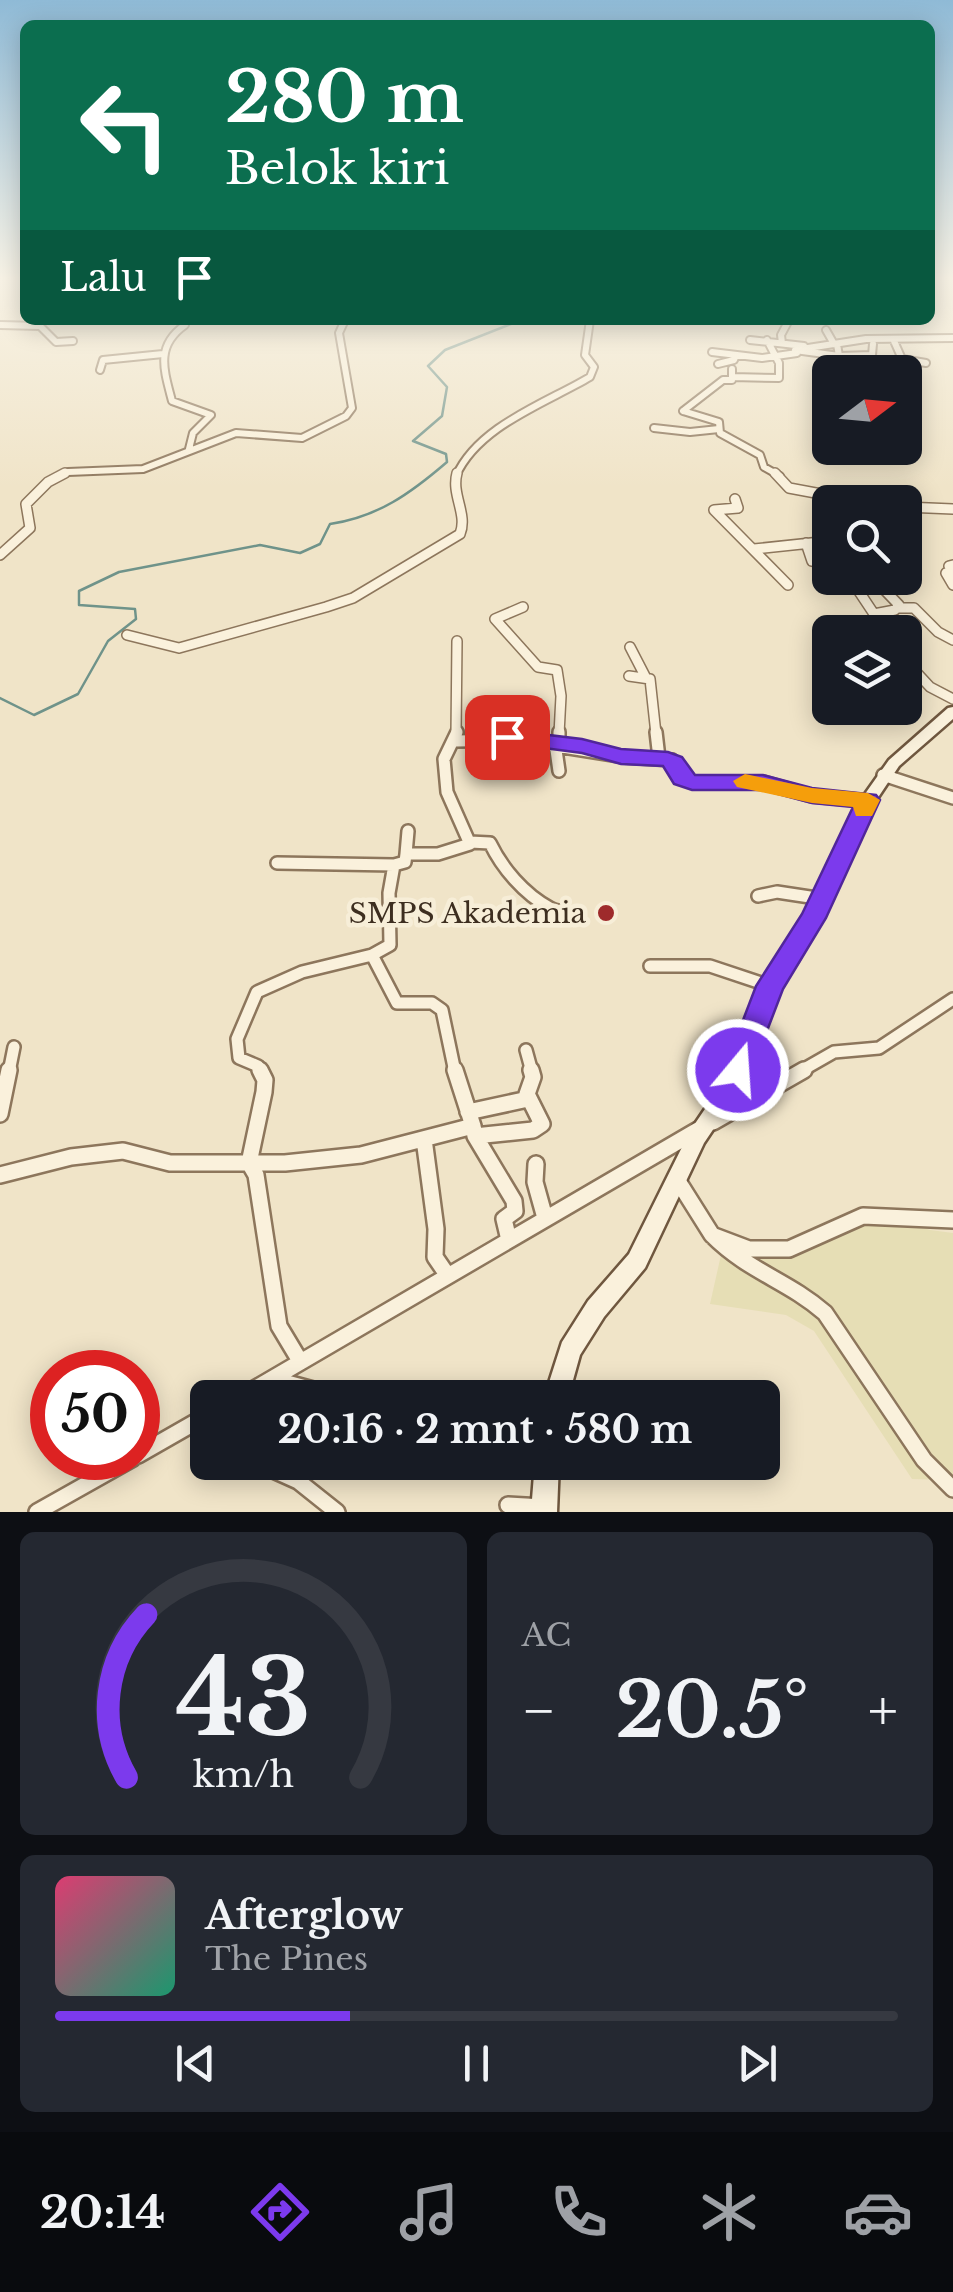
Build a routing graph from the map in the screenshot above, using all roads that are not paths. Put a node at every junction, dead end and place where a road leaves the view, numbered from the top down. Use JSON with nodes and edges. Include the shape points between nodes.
{"nodes":[{"id":1,"x":166,"y":348,"type":"edge"},
{"id":2,"x":341,"y":348,"type":"edge"},
{"id":3,"x":586,"y":348,"type":"edge"},
{"id":4,"x":771,"y":348,"type":"edge"},
{"id":5,"x":799,"y":348,"type":"edge"},
{"id":6,"x":810,"y":348,"type":"edge"},
{"id":7,"x":822,"y":348,"type":"edge"},
{"id":8,"x":897,"y":348,"type":"edge"},
{"id":9,"x":810,"y":351,"type":"junction"},
{"id":10,"x":712,"y":352,"type":"dead end"},
{"id":11,"x":163,"y":354,"type":"junction"},
{"id":12,"x":736,"y":355,"type":"junction"},
{"id":13,"x":832,"y":355,"type":"edge"},
{"id":14,"x":776,"y":356,"type":"junction"},
{"id":15,"x":926,"y":363,"type":"dead end"},
{"id":16,"x":718,"y":364,"type":"dead end"},
{"id":17,"x":100,"y":370,"type":"dead end"},
{"id":18,"x":654,"y":428,"type":"dead end"},
{"id":19,"x":719,"y":429,"type":"junction"},
{"id":20,"x":690,"y":432,"type":"junction"},
{"id":21,"x":690,"y":442,"type":"dead end"},
{"id":22,"x":189,"y":450,"type":"junction"},
{"id":23,"x":812,"y":492,"type":"edge"},
{"id":24,"x":735,"y":498,"type":"dead end"},
{"id":25,"x":922,"y":508,"type":"edge"},
{"id":26,"x":953,"y":510,"type":"edge"},
{"id":27,"x":812,"y":542,"type":"edge"},
{"id":28,"x":806,"y":543,"type":"junction"},
{"id":29,"x":754,"y":549,"type":"junction"},
{"id":30,"x":0,"y":555,"type":"edge"},
{"id":31,"x":812,"y":561,"type":"edge"},
{"id":32,"x":953,"y":565,"type":"edge"},
{"id":33,"x":788,"y":585,"type":"dead end"},
{"id":34,"x":953,"y":585,"type":"edge"},
{"id":35,"x":861,"y":595,"type":"edge"},
{"id":36,"x":892,"y":595,"type":"edge"},
{"id":37,"x":523,"y":607,"type":"dead end"},
{"id":38,"x":898,"y":608,"type":"junction"},
{"id":39,"x":874,"y":614,"type":"joint"},
{"id":40,"x":127,"y":635,"type":"dead end"},
{"id":41,"x":953,"y":640,"type":"edge"},
{"id":42,"x":458,"y":641,"type":"dead end"},
{"id":43,"x":630,"y":647,"type":"dead end"},
{"id":44,"x":629,"y":676,"type":"dead end"},
{"id":45,"x":645,"y":676,"type":"junction"},
{"id":46,"x":922,"y":678,"type":"edge"},
{"id":47,"x":953,"y":699,"type":"edge"},
{"id":48,"x":953,"y":711,"type":"edge"},
{"id":49,"x":455,"y":741,"type":"junction"},
{"id":50,"x":557,"y":743,"type":"junction"},
{"id":51,"x":659,"y":758,"type":"junction"},
{"id":52,"x":559,"y":771,"type":"dead end"},
{"id":53,"x":884,"y":774,"type":"junction"},
{"id":54,"x":953,"y":798,"type":"edge"},
{"id":55,"x":868,"y":800,"type":"junction"},
{"id":56,"x":408,"y":831,"type":"dead end"},
{"id":57,"x":470,"y":842,"type":"junction"},
{"id":58,"x":406,"y":854,"type":"junction"},
{"id":59,"x":276,"y":862,"type":"dead end"},
{"id":60,"x":394,"y":864,"type":"junction"},
{"id":61,"x":758,"y":896,"type":"dead end"},
{"id":62,"x":823,"y":899,"type":"junction"},
{"id":63,"x":571,"y":918,"type":"dead end"},
{"id":64,"x":372,"y":955,"type":"junction"},
{"id":65,"x":650,"y":966,"type":"dead end"},
{"id":66,"x":770,"y":986,"type":"junction"},
{"id":67,"x":952,"y":1000,"type":"edge"},
{"id":68,"x":14,"y":1046,"type":"dead end"},
{"id":69,"x":526,"y":1050,"type":"dead end"},
{"id":70,"x":528,"y":1099,"type":"junction"},
{"id":71,"x":0,"y":1114,"type":"edge"},
{"id":72,"x":472,"y":1125,"type":"junction"},
{"id":73,"x":705,"y":1126,"type":"junction"},
{"id":74,"x":424,"y":1139,"type":"junction"},
{"id":75,"x":249,"y":1164,"type":"junction"},
{"id":76,"x":536,"y":1164,"type":"dead end"},
{"id":77,"x":0,"y":1175,"type":"edge"},
{"id":78,"x":678,"y":1180,"type":"junction"},
{"id":79,"x":545,"y":1218,"type":"junction"},
{"id":80,"x":953,"y":1220,"type":"edge"},
{"id":81,"x":712,"y":1236,"type":"junction"},
{"id":82,"x":509,"y":1240,"type":"junction"},
{"id":83,"x":448,"y":1276,"type":"junction"},
{"id":84,"x":300,"y":1360,"type":"junction"},
{"id":85,"x":281,"y":1380,"type":"edge"},
{"id":86,"x":561,"y":1380,"type":"edge"},
{"id":87,"x":190,"y":1425,"type":"edge"},
{"id":88,"x":160,"y":1442,"type":"edge"},
{"id":89,"x":93,"y":1480,"type":"edge"},
{"id":90,"x":296,"y":1480,"type":"edge"},
{"id":91,"x":546,"y":1480,"type":"edge"},
{"id":92,"x":953,"y":1489,"type":"edge"},
{"id":93,"x":508,"y":1505,"type":"dead end"},
{"id":94,"x":544,"y":1510,"type":"edge"},
{"id":95,"x":37,"y":1512,"type":"edge"},
{"id":96,"x":337,"y":1512,"type":"edge"}],
"edges":[{"from":1,"to":11,"type":"street"},
{"from":2,"to":22,"type":"street","via":[[351,412],[302,438],[236,433]]},
{"from":3,"to":40,"type":"street","via":[[594,367],[590,377],[481,441],[464,462],[454,486],[466,526],[452,542],[326,607],[179,648]]},
{"from":4,"to":14,"type":"street"},
{"from":5,"to":9,"type":"street"},
{"from":6,"to":9,"type":"street"},
{"from":7,"to":9,"type":"street"},
{"from":8,"to":15,"type":"street","via":[[902,359]]},
{"from":9,"to":13,"type":"street"},
{"from":9,"to":14,"type":"street"},
{"from":10,"to":12,"type":"street"},
{"from":11,"to":17,"type":"street","via":[[105,360]]},
{"from":11,"to":22,"type":"street","via":[[172,401],[211,415],[194,432]]},
{"from":12,"to":14,"type":"street"},
{"from":12,"to":16,"type":"street"},
{"from":14,"to":19,"type":"street","via":[[778,378],[732,373],[713,395],[685,406],[683,412],[714,419]]},
{"from":18,"to":20,"type":"street"},
{"from":19,"to":20,"type":"street"},
{"from":19,"to":23,"type":"street","via":[[760,454],[764,467],[789,488]]},
{"from":20,"to":21,"type":"street"},
{"from":22,"to":30,"type":"street","via":[[143,469],[57,476],[26,504],[30,528]]},
{"from":24,"to":29,"type":"street","via":[[738,508],[714,510]]},
{"from":25,"to":26,"type":"street"},
{"from":27,"to":28,"type":"street"},
{"from":28,"to":29,"type":"street"},
{"from":28,"to":31,"type":"street"},
{"from":29,"to":33,"type":"street"},
{"from":32,"to":34,"type":"street","via":[[946,573]]},
{"from":35,"to":39,"type":"street"},
{"from":36,"to":38,"type":"street"},
{"from":37,"to":50,"type":"street","via":[[495,619],[538,667],[556,670]]},
{"from":38,"to":39,"type":"street"},
{"from":38,"to":41,"type":"street","via":[[914,608]]},
{"from":42,"to":49,"type":"street"},
{"from":43,"to":45,"type":"street"},
{"from":44,"to":45,"type":"street"},
{"from":45,"to":51,"type":"street"},
{"from":46,"to":47,"type":"street"},
{"from":48,"to":53,"type":"main road"},
{"from":49,"to":50,"type":"street","via":[[507,737]]},
{"from":49,"to":57,"type":"street","via":[[444,759],[447,792]]},
{"from":50,"to":51,"type":"street"},
{"from":50,"to":52,"type":"street"},
{"from":51,"to":55,"type":"street","via":[[672,760],[692,782],[763,782],[812,796]]},
{"from":53,"to":54,"type":"street"},
{"from":53,"to":55,"type":"main road"},
{"from":55,"to":62,"type":"main road"},
{"from":56,"to":58,"type":"street"},
{"from":57,"to":58,"type":"street","via":[[438,854]]},
{"from":57,"to":63,"type":"street","via":[[490,843],[501,867]]},
{"from":58,"to":60,"type":"street","via":[[405,862]]},
{"from":59,"to":60,"type":"street"},
{"from":60,"to":64,"type":"street","via":[[390,945]]},
{"from":61,"to":62,"type":"street"},
{"from":62,"to":66,"type":"main road"},
{"from":64,"to":72,"type":"street","via":[[397,1003],[432,1002],[442,1010]]},
{"from":64,"to":75,"type":"street","via":[[302,972],[257,992],[237,1039],[239,1058],[263,1070],[265,1080]]},
{"from":65,"to":66,"type":"street","via":[[710,966]]},
{"from":66,"to":73,"type":"main road","via":[[738,1070]]},
{"from":67,"to":73,"type":"street","via":[[878,1048],[834,1052]]},
{"from":68,"to":71,"type":"street"},
{"from":69,"to":70,"type":"street","via":[[533,1077]]},
{"from":70,"to":72,"type":"street"},
{"from":70,"to":72,"type":"street","via":[[540,1127]]},
{"from":72,"to":74,"type":"street"},
{"from":72,"to":82,"type":"street","via":[[482,1158],[513,1193],[515,1210],[504,1219]]},
{"from":73,"to":78,"type":"main road"},
{"from":73,"to":79,"type":"street"},
{"from":74,"to":75,"type":"street","via":[[361,1155]]},
{"from":74,"to":83,"type":"street","via":[[435,1257]]},
{"from":75,"to":77,"type":"street","via":[[170,1163],[124,1151]]},
{"from":75,"to":84,"type":"street","via":[[279,1326]]},
{"from":76,"to":79,"type":"street"},
{"from":78,"to":81,"type":"street"},
{"from":78,"to":86,"type":"main road","via":[[636,1261],[570,1350]]},
{"from":79,"to":82,"type":"street"},
{"from":80,"to":81,"type":"street","via":[[863,1216],[789,1249],[763,1251]]},
{"from":81,"to":92,"type":"street","via":[[738,1261],[826,1313],[924,1460]]},
{"from":82,"to":83,"type":"street"},
{"from":83,"to":84,"type":"street"},
{"from":84,"to":85,"type":"street"},
{"from":87,"to":88,"type":"street"},
{"from":89,"to":95,"type":"street"},
{"from":90,"to":96,"type":"street"},
{"from":91,"to":94,"type":"main road"},
{"from":93,"to":94,"type":"street"}]}
